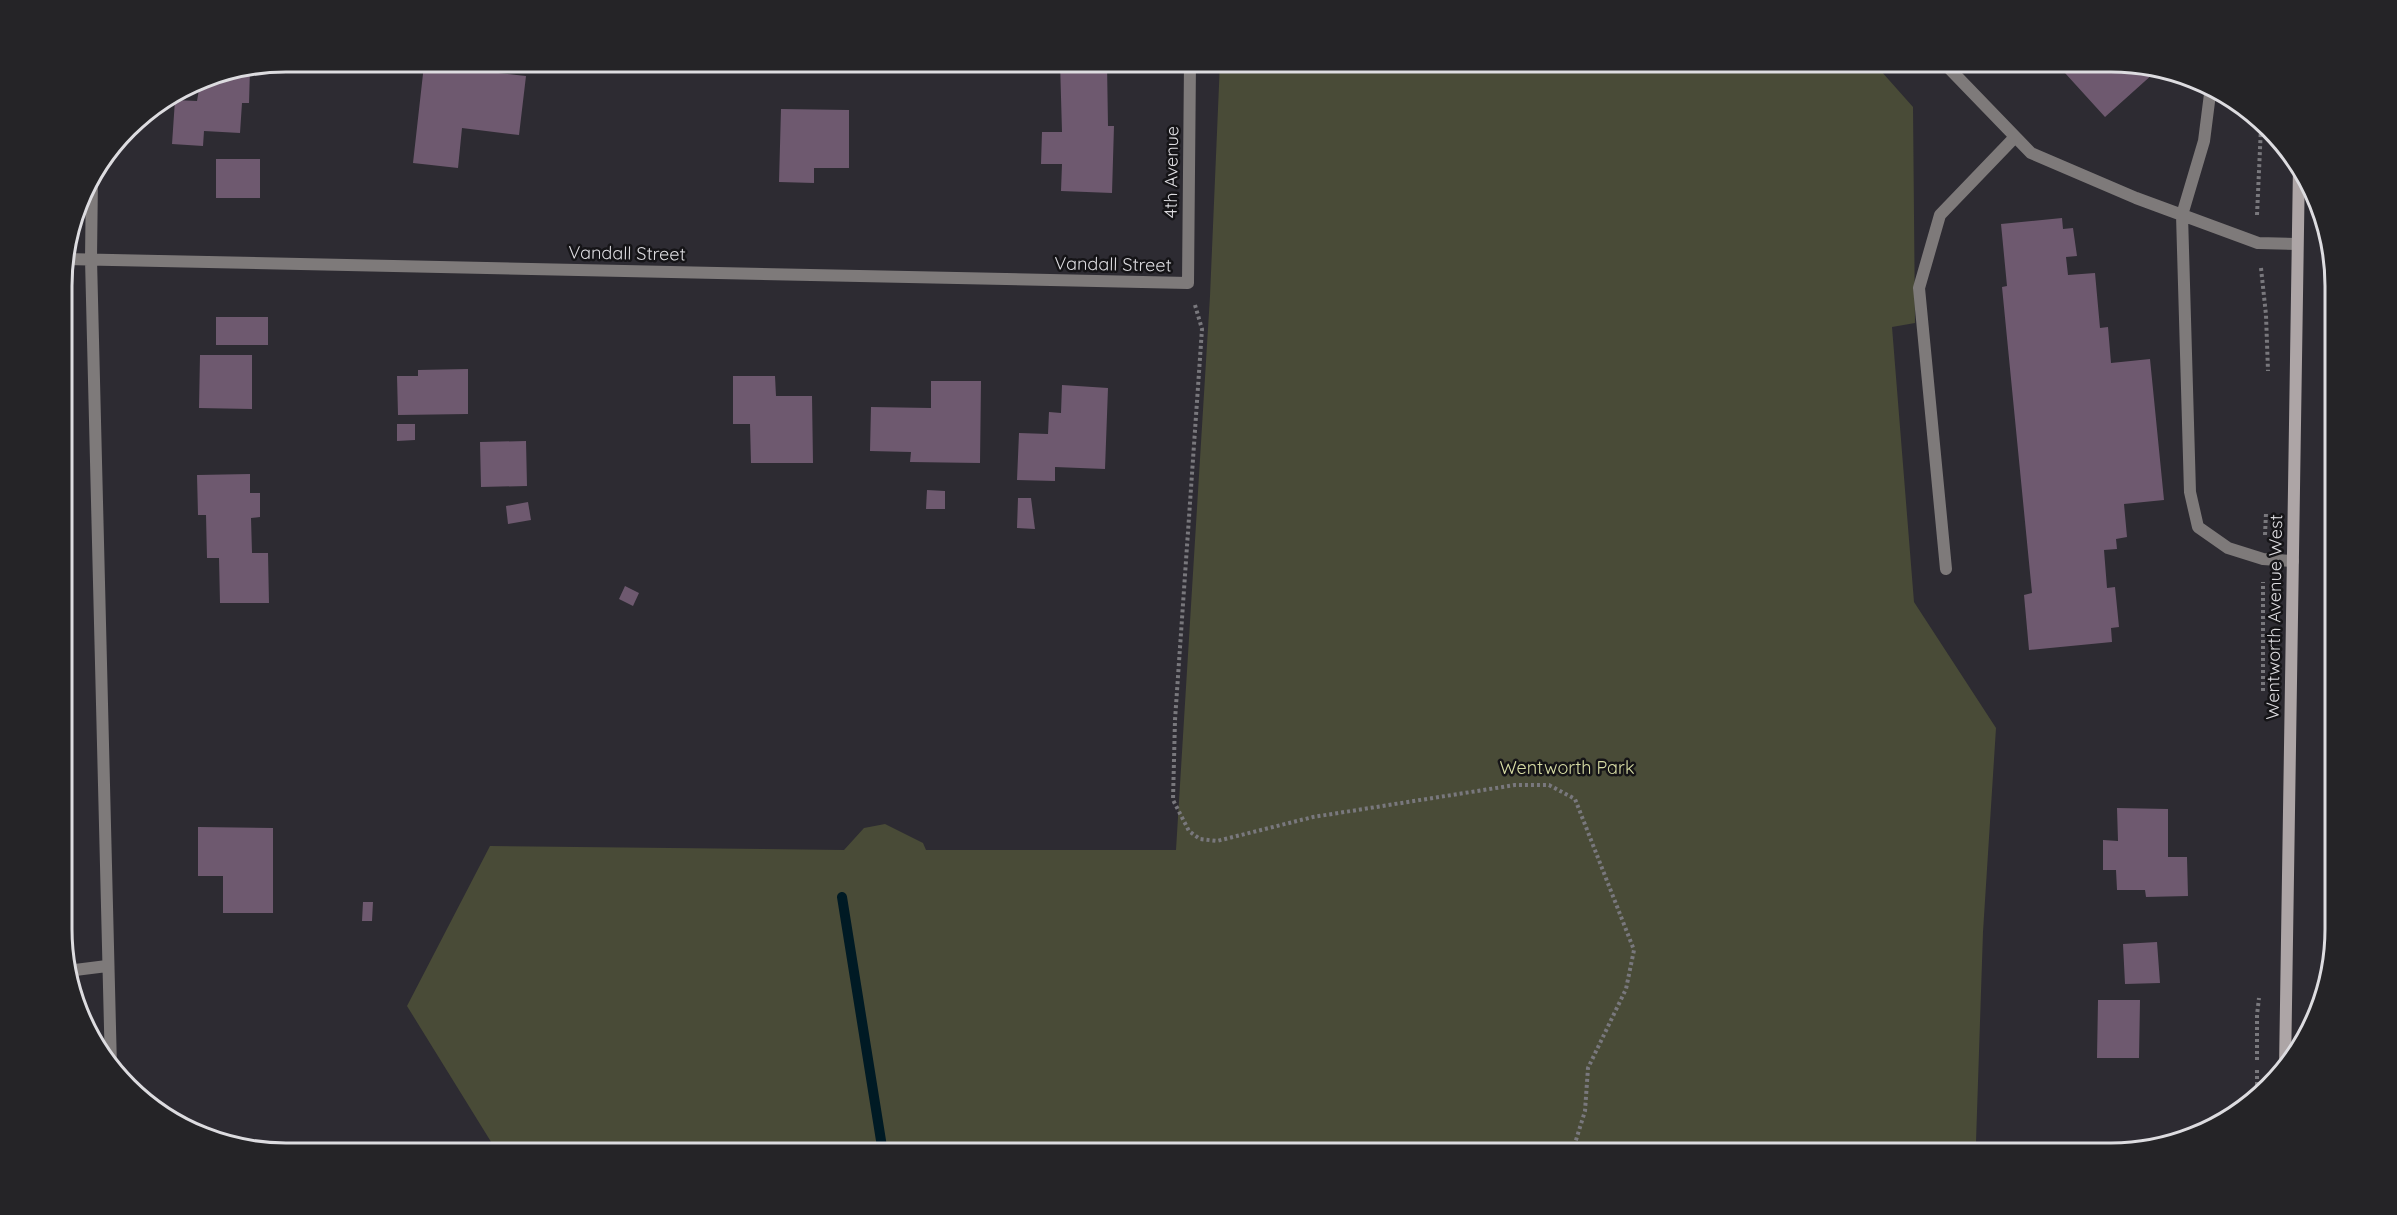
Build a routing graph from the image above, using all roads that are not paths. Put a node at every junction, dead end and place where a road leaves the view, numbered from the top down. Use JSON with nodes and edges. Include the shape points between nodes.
{"nodes":[{"id":1,"x":1191,"y":72,"type":"edge"},
{"id":2,"x":1953,"y":72,"type":"edge"},
{"id":3,"x":2210,"y":96,"type":"edge"},
{"id":4,"x":2015,"y":137,"type":"junction"},
{"id":5,"x":2299,"y":183,"type":"edge"},
{"id":6,"x":92,"y":196,"type":"edge"},
{"id":7,"x":2182,"y":215,"type":"junction"},
{"id":8,"x":2297,"y":244,"type":"junction"},
{"id":9,"x":74,"y":259,"type":"edge"},
{"id":10,"x":91,"y":259,"type":"junction"},
{"id":11,"x":1188,"y":283,"type":"joint"},
{"id":12,"x":2293,"y":561,"type":"junction"},
{"id":13,"x":1946,"y":569,"type":"dead end"},
{"id":14,"x":107,"y":966,"type":"junction"},
{"id":15,"x":76,"y":970,"type":"edge"},
{"id":16,"x":110,"y":1051,"type":"edge"},
{"id":17,"x":2285,"y":1053,"type":"edge"}],
"edges":[{"from":1,"to":11,"type":"street","name":"4th Avenue"},
{"from":2,"to":4,"type":"street"},
{"from":3,"to":7,"type":"street","via":[[2204,141]]},
{"from":4,"to":7,"type":"street","via":[[2031,153]]},
{"from":4,"to":13,"type":"street","via":[[1940,215],[1919,288]]},
{"from":5,"to":8,"type":"street","name":"Wentworth Avenue West"},
{"from":6,"to":10,"type":"street"},
{"from":7,"to":8,"type":"street","via":[[2258,243]]},
{"from":7,"to":12,"type":"street","via":[[2190,492],[2198,526],[2228,548],[2263,559]]},
{"from":8,"to":12,"type":"street","name":"Wentworth Avenue West"},
{"from":9,"to":10,"type":"street","name":"Vandall Street"},
{"from":10,"to":11,"type":"street","name":"Vandall Street"},
{"from":10,"to":14,"type":"street"},
{"from":12,"to":17,"type":"street","name":"Wentworth Avenue West"},
{"from":14,"to":15,"type":"street"},
{"from":14,"to":16,"type":"street"}]}
